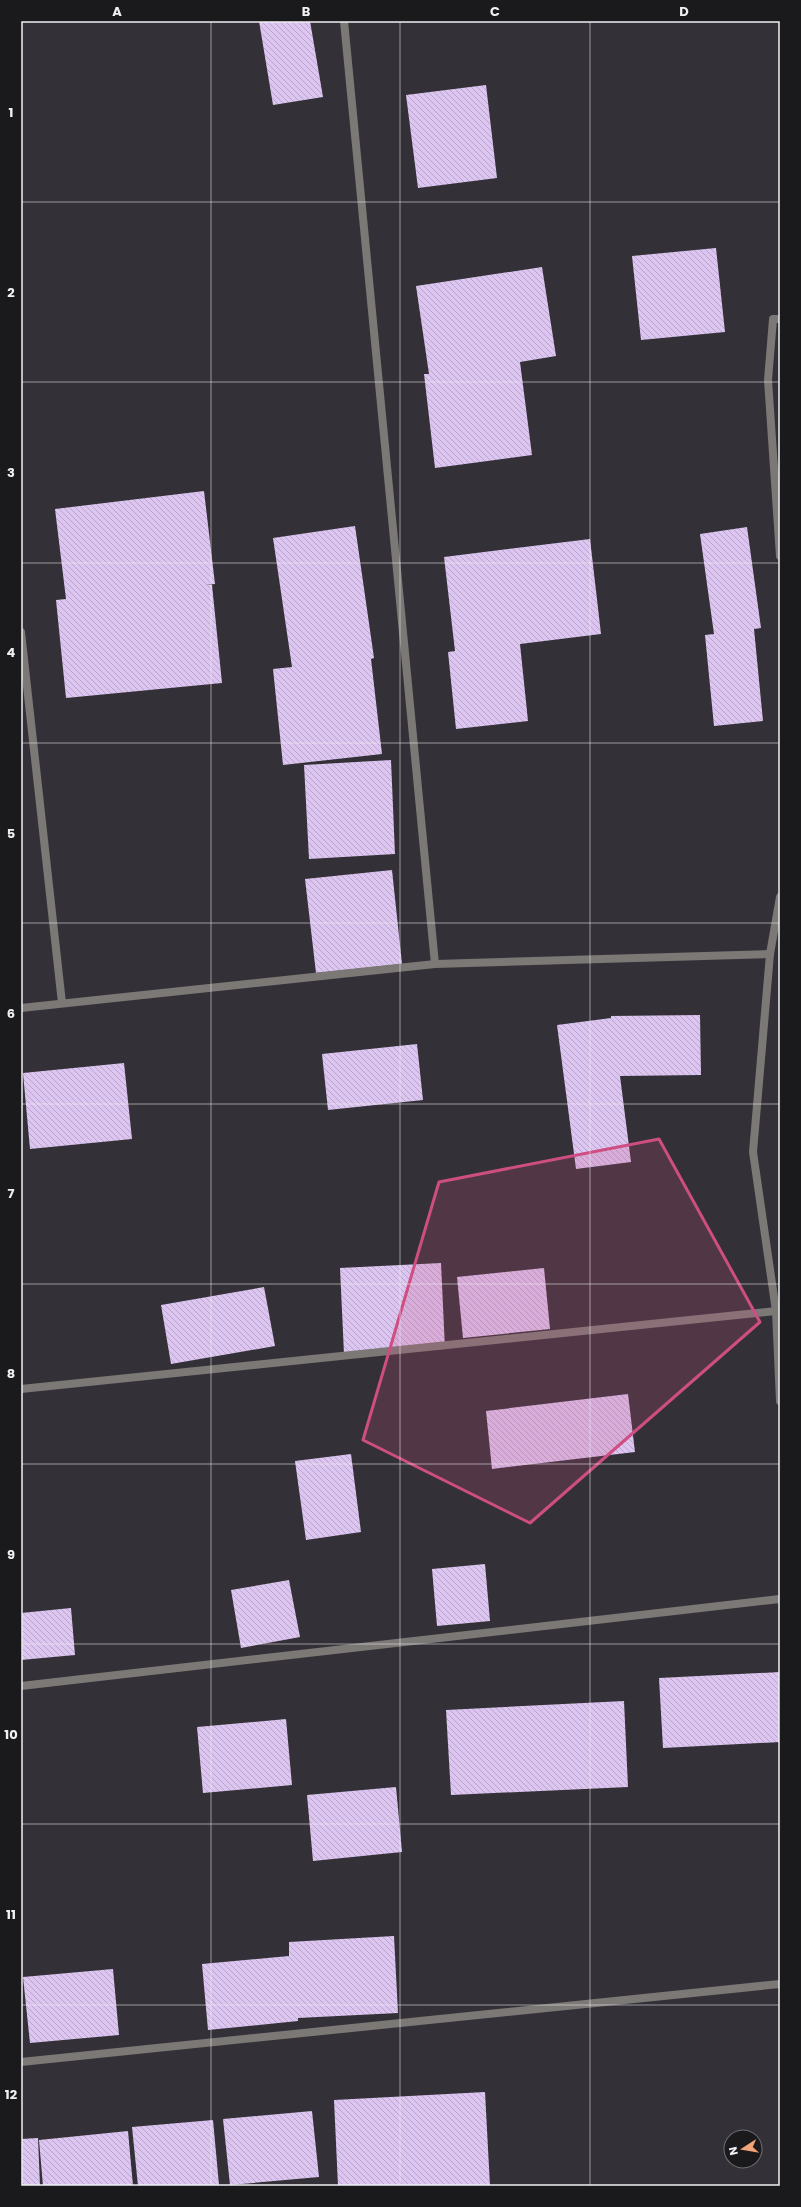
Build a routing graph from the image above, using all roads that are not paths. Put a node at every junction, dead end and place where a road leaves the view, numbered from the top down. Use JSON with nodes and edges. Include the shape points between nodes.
{"nodes":[{"id":1,"x":344,"y":21,"type":"edge"},
{"id":2,"x":780,"y":319,"type":"edge"},
{"id":3,"x":780,"y":556,"type":"edge"},
{"id":4,"x":21,"y":632,"type":"edge"},
{"id":5,"x":780,"y":897,"type":"edge"},
{"id":6,"x":770,"y":954,"type":"junction"},
{"id":7,"x":435,"y":964,"type":"junction"},
{"id":8,"x":62,"y":1003,"type":"junction"},
{"id":9,"x":21,"y":1008,"type":"edge"},
{"id":10,"x":776,"y":1312,"type":"junction"},
{"id":11,"x":21,"y":1389,"type":"edge"},
{"id":12,"x":780,"y":1401,"type":"edge"},
{"id":13,"x":780,"y":1599,"type":"edge"},
{"id":14,"x":21,"y":1686,"type":"edge"},
{"id":15,"x":780,"y":1984,"type":"edge"},
{"id":16,"x":21,"y":2062,"type":"edge"}],
"edges":[{"from":1,"to":7,"type":"street"},
{"from":2,"to":3,"type":"street","via":[[773,319],[768,380]]},
{"from":4,"to":8,"type":"street"},
{"from":5,"to":6,"type":"street"},
{"from":6,"to":7,"type":"street"},
{"from":6,"to":10,"type":"street","via":[[753,1152]]},
{"from":7,"to":8,"type":"street"},
{"from":8,"to":9,"type":"street"},
{"from":10,"to":11,"type":"street"},
{"from":10,"to":12,"type":"street"},
{"from":13,"to":14,"type":"street"},
{"from":15,"to":16,"type":"street"}]}
